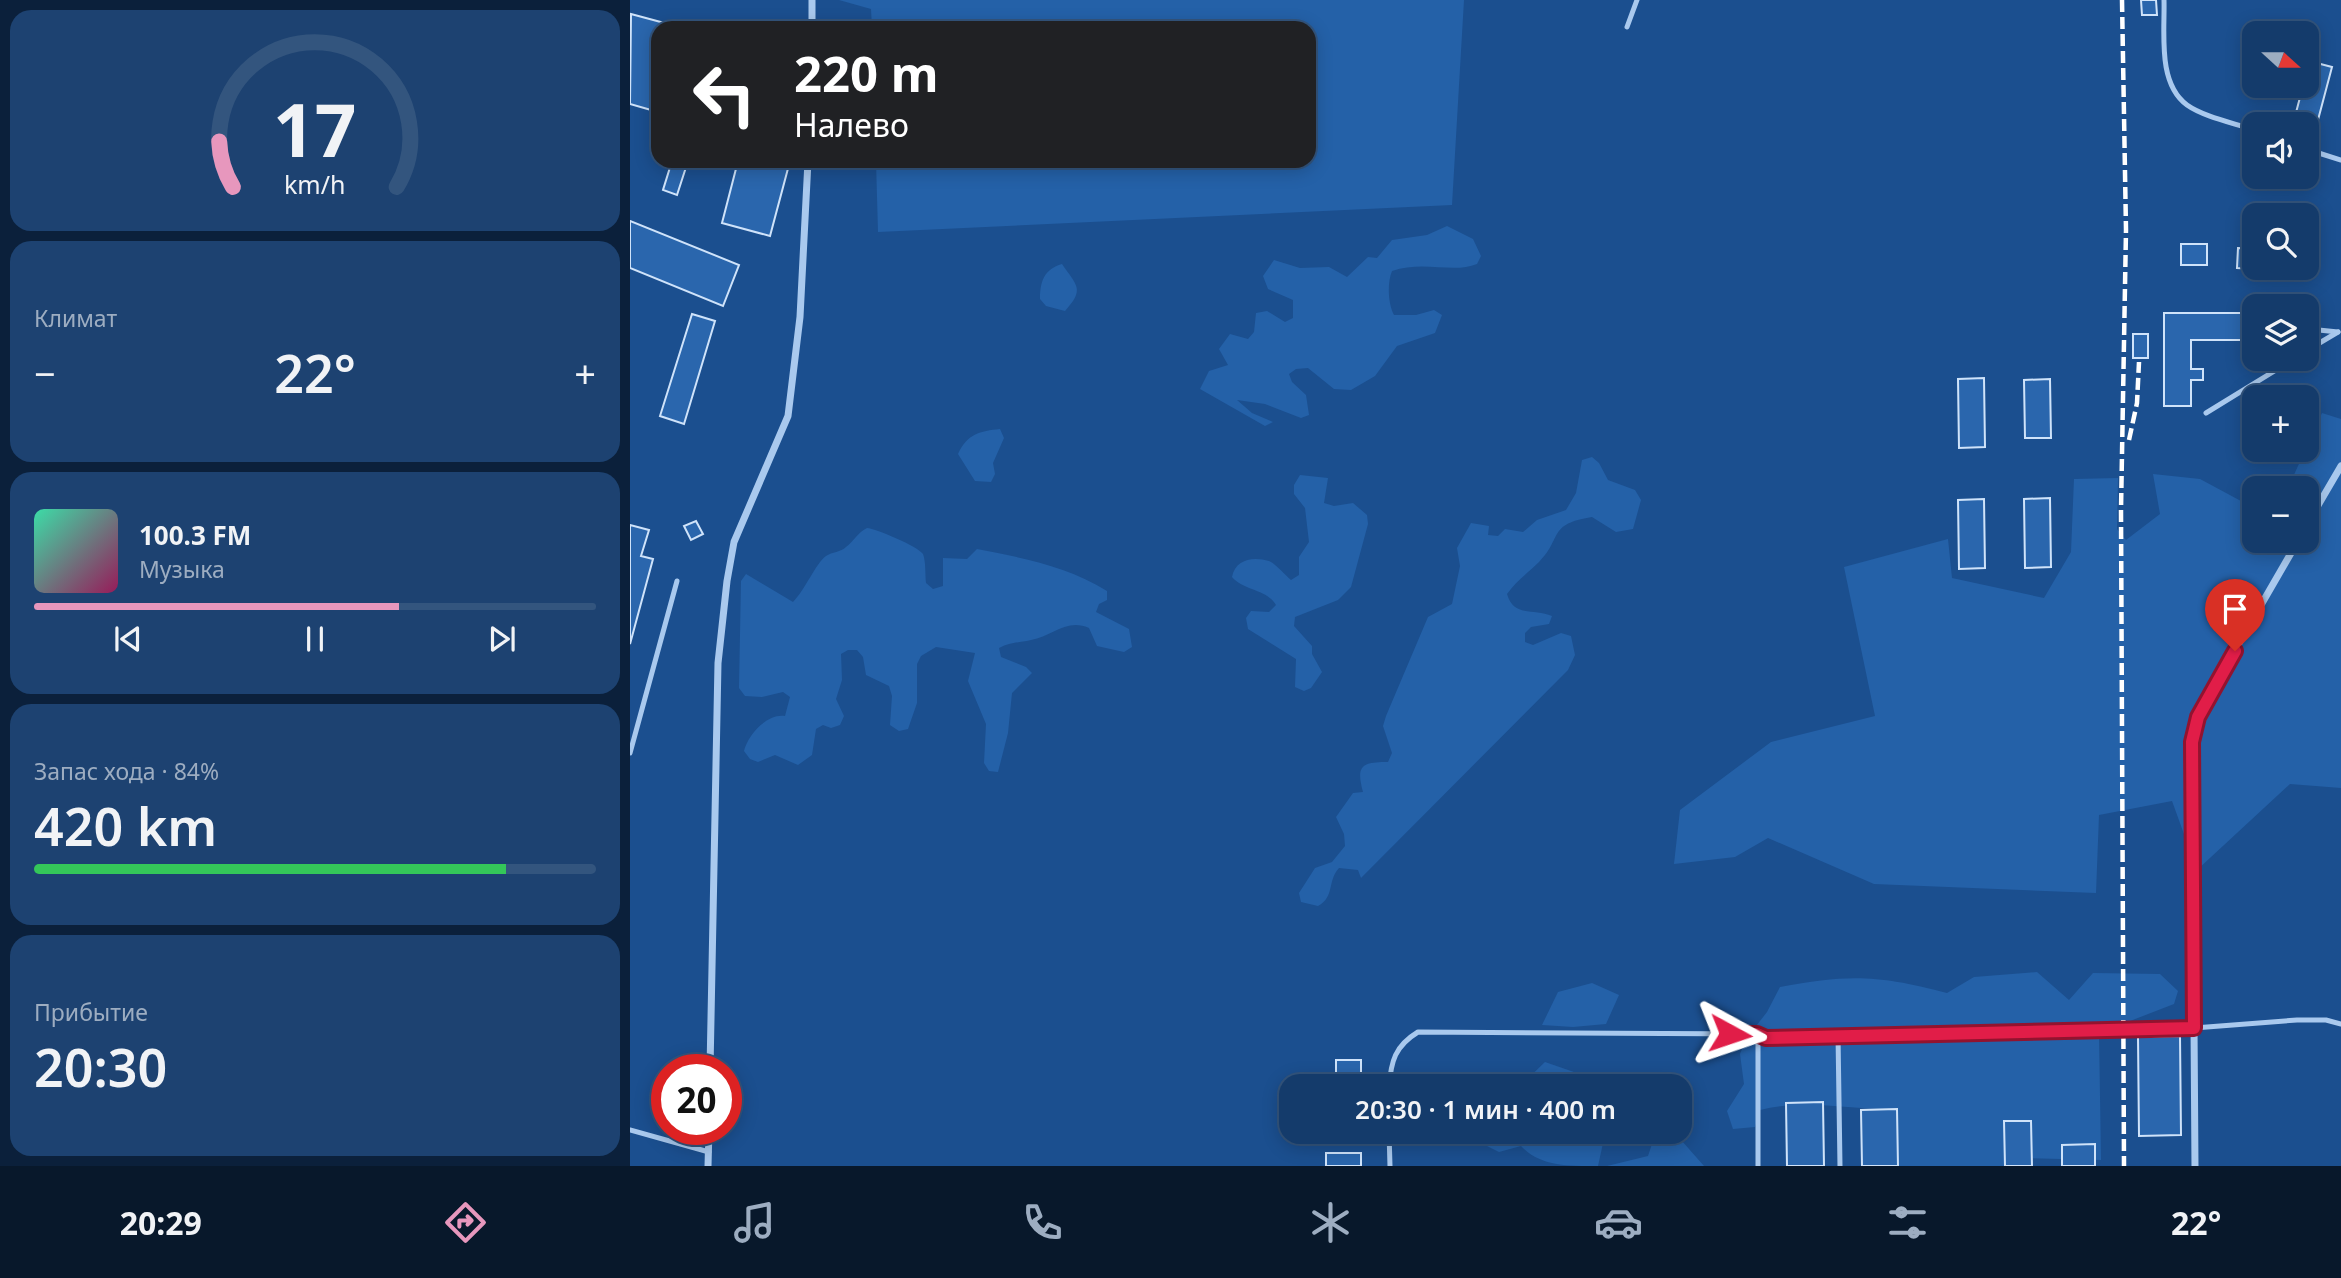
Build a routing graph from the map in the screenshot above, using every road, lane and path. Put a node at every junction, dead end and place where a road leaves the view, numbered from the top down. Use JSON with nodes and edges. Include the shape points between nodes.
{"nodes":[{"id":1,"x":812,"y":0,"type":"edge"},
{"id":2,"x":1637,"y":0,"type":"edge"},
{"id":3,"x":2164,"y":0,"type":"edge"},
{"id":4,"x":812,"y":21,"type":"edge"},
{"id":5,"x":1627,"y":27,"type":"dead end"},
{"id":6,"x":2242,"y":126,"type":"edge"},
{"id":7,"x":2319,"y":153,"type":"edge"},
{"id":8,"x":2341,"y":160,"type":"edge"},
{"id":9,"x":808,"y":168,"type":"edge"},
{"id":10,"x":2319,"y":330,"type":"edge"},
{"id":11,"x":2340,"y":332,"type":"edge"},
{"id":12,"x":2319,"y":344,"type":"edge"},
{"id":13,"x":2274,"y":371,"type":"edge"},
{"id":14,"x":2206,"y":413,"type":"dead end"},
{"id":15,"x":2341,"y":466,"type":"edge"},
{"id":16,"x":2319,"y":504,"type":"edge"},
{"id":17,"x":2291,"y":553,"type":"edge"},
{"id":18,"x":677,"y":581,"type":"dead end"},
{"id":19,"x":630,"y":753,"type":"edge"},
{"id":20,"x":2341,"y":1024,"type":"edge"},
{"id":21,"x":2194,"y":1028,"type":"junction"},
{"id":22,"x":1838,"y":1035,"type":"junction"},
{"id":23,"x":1766,"y":1038,"type":"junction"},
{"id":24,"x":710,"y":1054,"type":"edge"},
{"id":25,"x":1390,"y":1074,"type":"edge"},
{"id":26,"x":630,"y":1130,"type":"edge"},
{"id":27,"x":1389,"y":1144,"type":"edge"},
{"id":28,"x":709,"y":1145,"type":"edge"},
{"id":29,"x":709,"y":1152,"type":"junction"},
{"id":30,"x":708,"y":1166,"type":"edge"},
{"id":31,"x":1390,"y":1166,"type":"edge"},
{"id":32,"x":1758,"y":1166,"type":"edge"},
{"id":33,"x":1840,"y":1166,"type":"edge"},
{"id":34,"x":2195,"y":1166,"type":"edge"}],
"edges":[{"from":1,"to":4,"type":"street"},
{"from":2,"to":5,"type":"lane"},
{"from":3,"to":6,"type":"lane","via":[[2165,61],[2175,92],[2187,105]]},
{"from":7,"to":8,"type":"lane"},
{"from":9,"to":24,"type":"street","via":[[800,317],[788,416],[734,542],[727,581],[718,663]]},
{"from":10,"to":11,"type":"lane"},
{"from":11,"to":12,"type":"lane"},
{"from":13,"to":14,"type":"lane"},
{"from":15,"to":16,"type":"street"},
{"from":17,"to":21,"type":"street","via":[[2209,695],[2192,742]]},
{"from":18,"to":19,"type":"lane"},
{"from":20,"to":21,"type":"lane","via":[[2297,1020]]},
{"from":21,"to":22,"type":"lane"},
{"from":21,"to":34,"type":"street"},
{"from":22,"to":23,"type":"lane"},
{"from":22,"to":33,"type":"lane"},
{"from":23,"to":25,"type":"lane","via":[[1757,1034],[1418,1032],[1404,1040],[1391,1059]]},
{"from":23,"to":32,"type":"lane","via":[[1758,1044]]},
{"from":26,"to":29,"type":"lane"},
{"from":27,"to":31,"type":"lane"},
{"from":28,"to":29,"type":"street"},
{"from":29,"to":30,"type":"street"}]}
